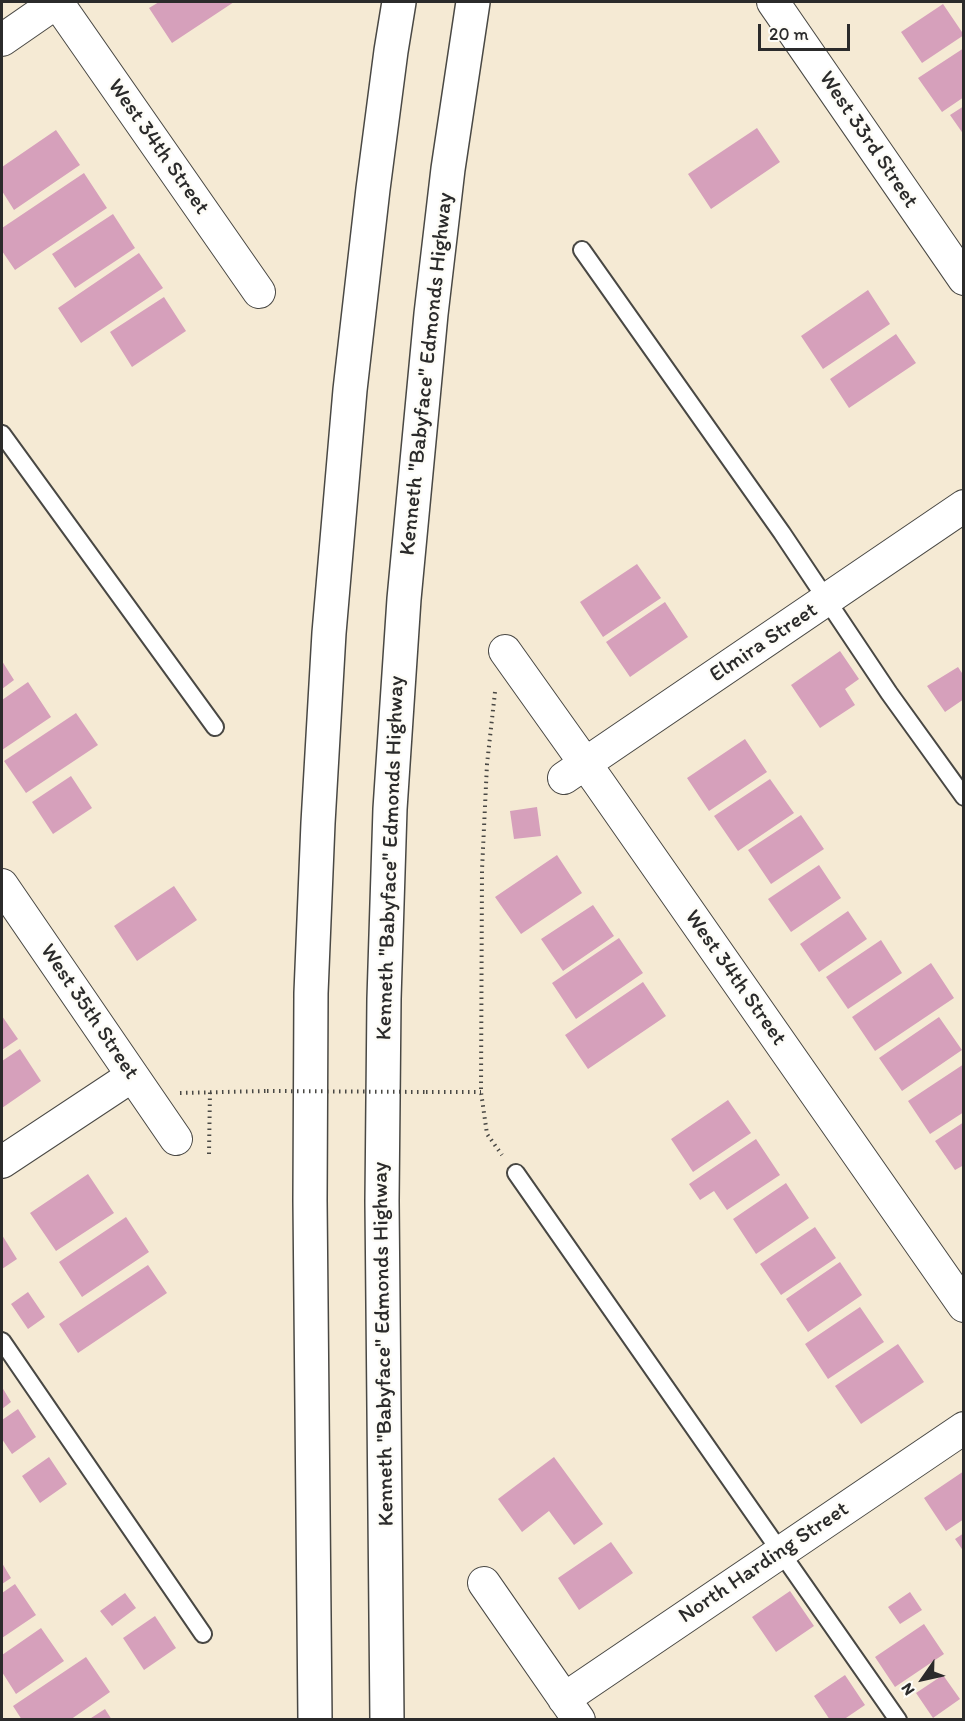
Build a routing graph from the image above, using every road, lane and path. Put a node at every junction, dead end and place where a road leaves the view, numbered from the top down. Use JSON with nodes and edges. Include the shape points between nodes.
{"nodes":[{"id":1,"x":57,"y":2,"type":"edge"},
{"id":2,"x":399,"y":2,"type":"edge"},
{"id":3,"x":473,"y":2,"type":"edge"},
{"id":4,"x":773,"y":2,"type":"edge"},
{"id":5,"x":2,"y":40,"type":"edge"},
{"id":6,"x":582,"y":250,"type":"dead end"},
{"id":7,"x":963,"y":279,"type":"edge"},
{"id":8,"x":259,"y":292,"type":"dead end"},
{"id":9,"x":2,"y":434,"type":"edge"},
{"id":10,"x":963,"y":506,"type":"edge"},
{"id":11,"x":826,"y":600,"type":"junction"},
{"id":12,"x":505,"y":651,"type":"dead end"},
{"id":13,"x":496,"y":682,"type":"dead end"},
{"id":14,"x":215,"y":727,"type":"dead end"},
{"id":15,"x":574,"y":771,"type":"junction"},
{"id":16,"x":963,"y":797,"type":"edge"},
{"id":17,"x":2,"y":885,"type":"edge"},
{"id":18,"x":132,"y":1076,"type":"junction"},
{"id":19,"x":481,"y":1092,"type":"junction"},
{"id":20,"x":176,"y":1139,"type":"dead end"},
{"id":21,"x":209,"y":1154,"type":"dead end"},
{"id":22,"x":2,"y":1162,"type":"edge"},
{"id":23,"x":516,"y":1173,"type":"joint"},
{"id":24,"x":963,"y":1306,"type":"edge"},
{"id":25,"x":2,"y":1341,"type":"edge"},
{"id":26,"x":963,"y":1428,"type":"edge"},
{"id":27,"x":781,"y":1552,"type":"junction"},
{"id":28,"x":484,"y":1583,"type":"dead end"},
{"id":29,"x":203,"y":1634,"type":"dead end"},
{"id":30,"x":572,"y":1709,"type":"edge"},
{"id":31,"x":315,"y":1719,"type":"edge"},
{"id":32,"x":387,"y":1719,"type":"edge"},
{"id":33,"x":898,"y":1719,"type":"edge"}],
"edges":[{"from":1,"to":5,"type":"street"},
{"from":1,"to":8,"type":"street","name":"West 34th Street"},
{"from":2,"to":31,"type":"highway","via":[[350,390],[328,644],[318,823],[311,993],[310,1200]]},
{"from":3,"to":32,"type":"highway","name":"Kenneth \"Babyface\" Edmonds Highway","via":[[431,314],[404,599],[390,809],[382,1201]]},
{"from":4,"to":7,"type":"street","name":"West 33rd Street"},
{"from":6,"to":11,"type":"lane"},
{"from":9,"to":14,"type":"lane"},
{"from":10,"to":11,"type":"street","name":"Elmira Street"},
{"from":11,"to":15,"type":"street","name":"Elmira Street"},
{"from":11,"to":16,"type":"lane"},
{"from":12,"to":15,"type":"street","name":"West 34th Street"},
{"from":13,"to":19,"type":"path","via":[[482,870]]},
{"from":15,"to":24,"type":"street","name":"West 34th Street"},
{"from":17,"to":18,"type":"street","name":"West 35th Street"},
{"from":18,"to":20,"type":"street","name":"West 35th Street"},
{"from":18,"to":22,"type":"street"},
{"from":19,"to":21,"type":"path","bridge":true,"via":[[210,1091]]},
{"from":19,"to":23,"type":"path","via":[[487,1134]]},
{"from":23,"to":27,"type":"lane"},
{"from":25,"to":29,"type":"lane"},
{"from":26,"to":27,"type":"street","name":"North Harding Street"},
{"from":27,"to":30,"type":"street","name":"North Harding Street"},
{"from":27,"to":33,"type":"lane"},
{"from":28,"to":30,"type":"street"}]}
